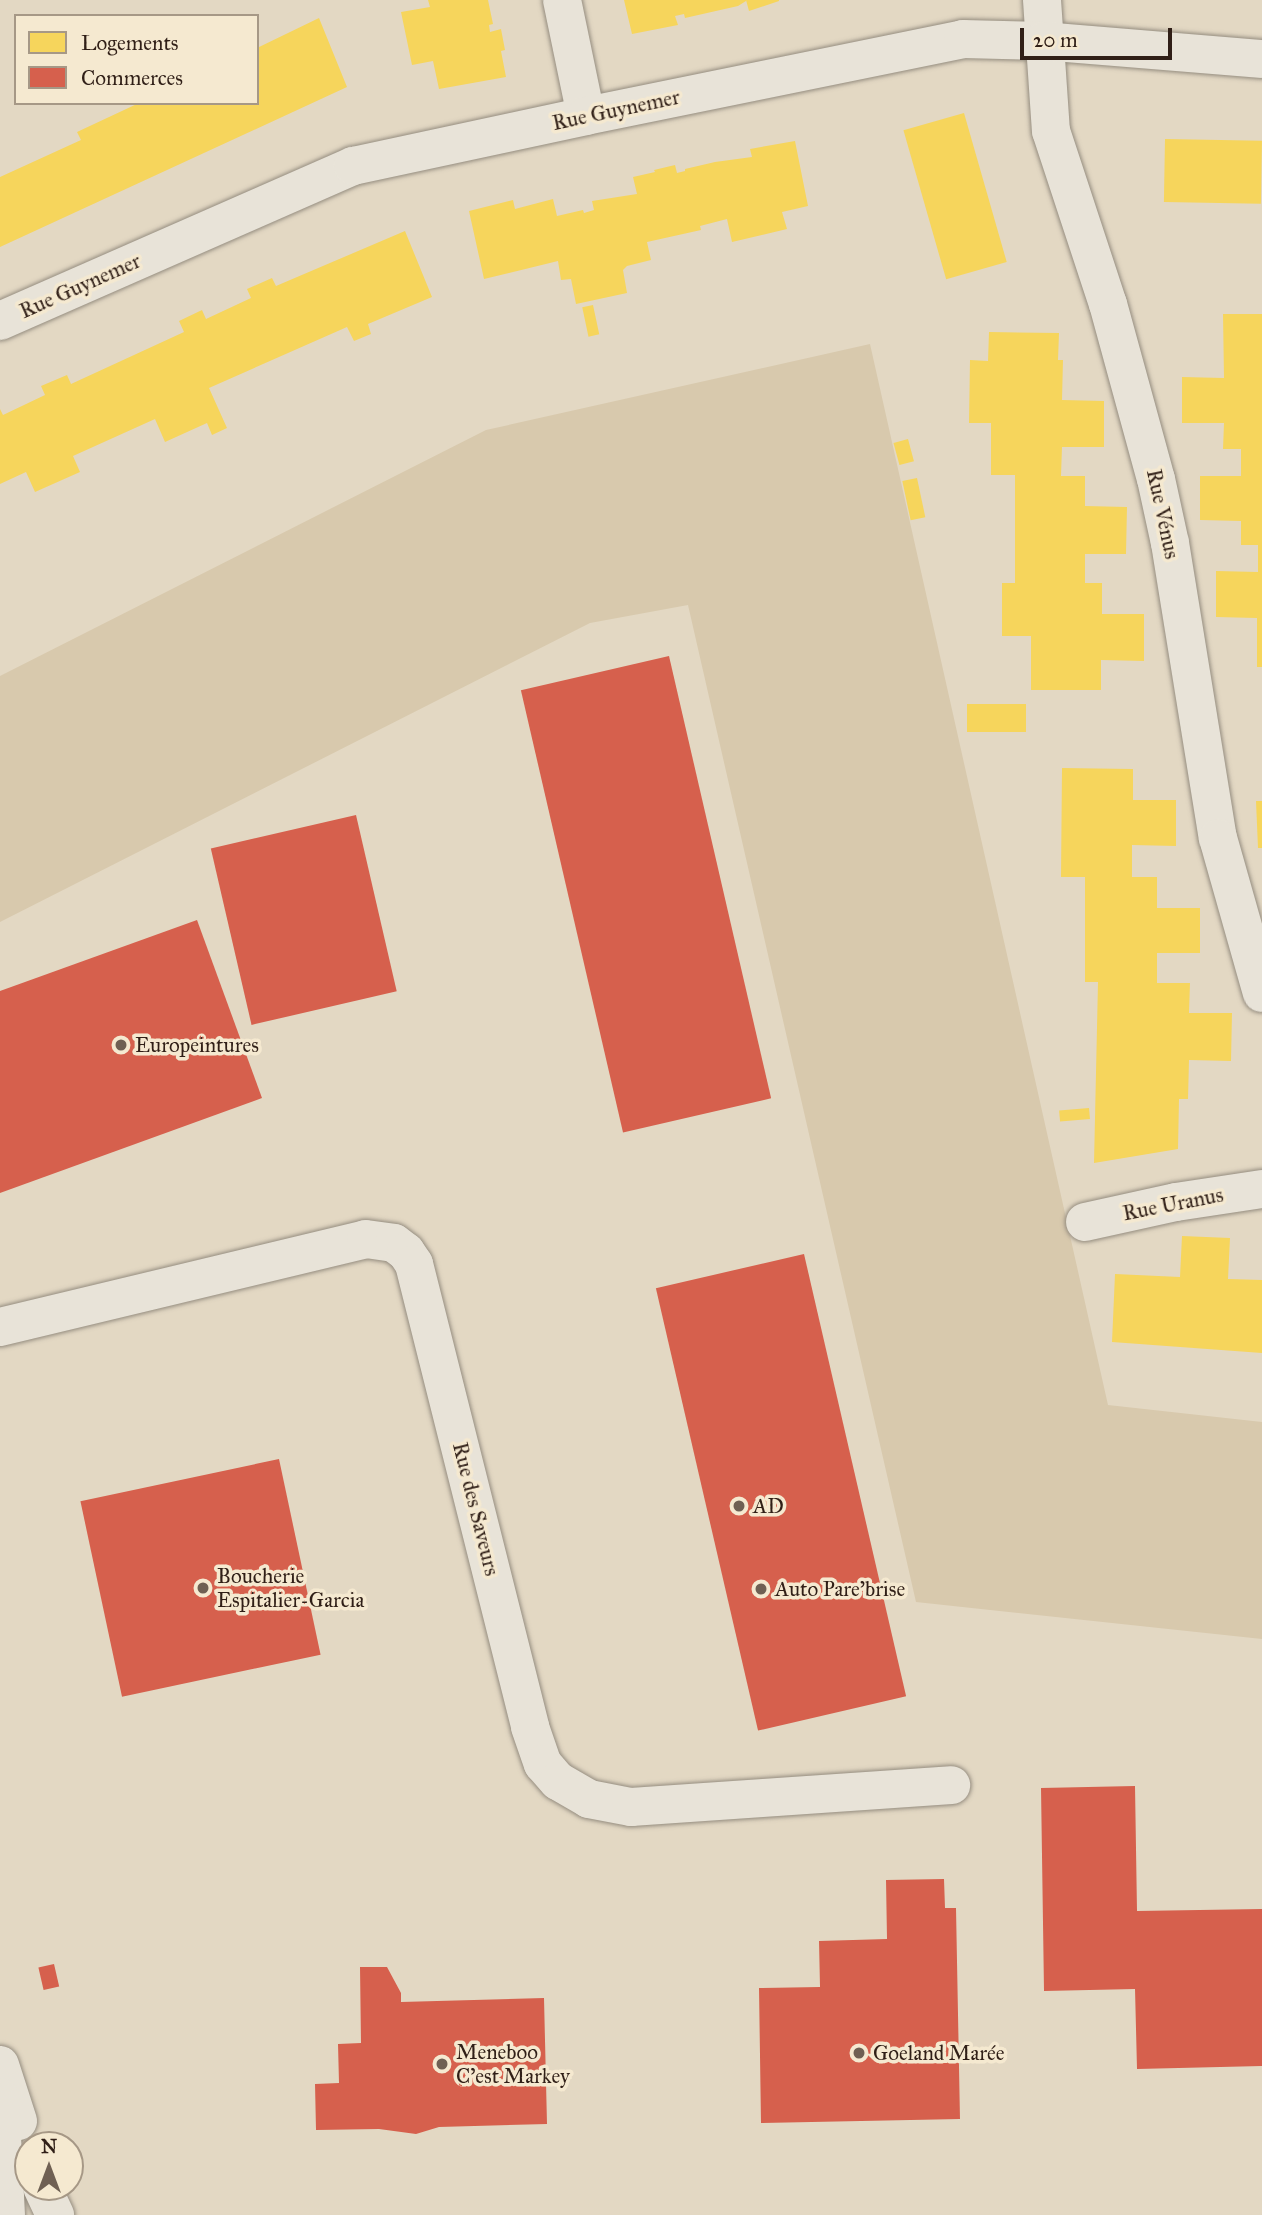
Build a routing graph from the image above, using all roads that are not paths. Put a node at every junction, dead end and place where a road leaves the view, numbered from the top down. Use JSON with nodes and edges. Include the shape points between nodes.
{"nodes":[{"id":1,"x":562,"y":0,"type":"edge"},
{"id":2,"x":1042,"y":0,"type":"edge"},
{"id":3,"x":1043,"y":41,"type":"junction"},
{"id":4,"x":1262,"y":60,"type":"edge"},
{"id":5,"x":586,"y":116,"type":"junction"},
{"id":6,"x":0,"y":321,"type":"edge"},
{"id":7,"x":1262,"y":993,"type":"edge"},
{"id":8,"x":1262,"y":1189,"type":"edge"},
{"id":9,"x":1085,"y":1222,"type":"dead end"},
{"id":10,"x":0,"y":1327,"type":"edge"},
{"id":11,"x":951,"y":1785,"type":"dead end"},
{"id":12,"x":0,"y":2065,"type":"edge"},
{"id":13,"x":0,"y":2097,"type":"edge"},
{"id":14,"x":21,"y":2131,"type":"edge"},
{"id":15,"x":6,"y":2215,"type":"edge"}],
"edges":[{"from":1,"to":5,"type":"street"},
{"from":2,"to":3,"type":"street","name":"Rue Vénus"},
{"from":3,"to":4,"type":"street","name":"Rue Guynemer"},
{"from":3,"to":5,"type":"street","name":"Rue Guynemer","via":[[939,43]]},
{"from":3,"to":7,"type":"street","name":"Rue Vénus","via":[[1051,131],[1108,304],[1156,479],[1210,801]]},
{"from":5,"to":6,"type":"street","name":"Rue Guynemer","via":[[353,166]]},
{"from":8,"to":9,"type":"street","name":"Rue Uranus"},
{"from":10,"to":11,"type":"street","name":"Rue des Saveurs","via":[[366,1239],[394,1244],[414,1264],[530,1727],[543,1764],[558,1781],[589,1799],[631,1807]]},
{"from":12,"to":14,"type":"street"},
{"from":13,"to":15,"type":"street"}]}
